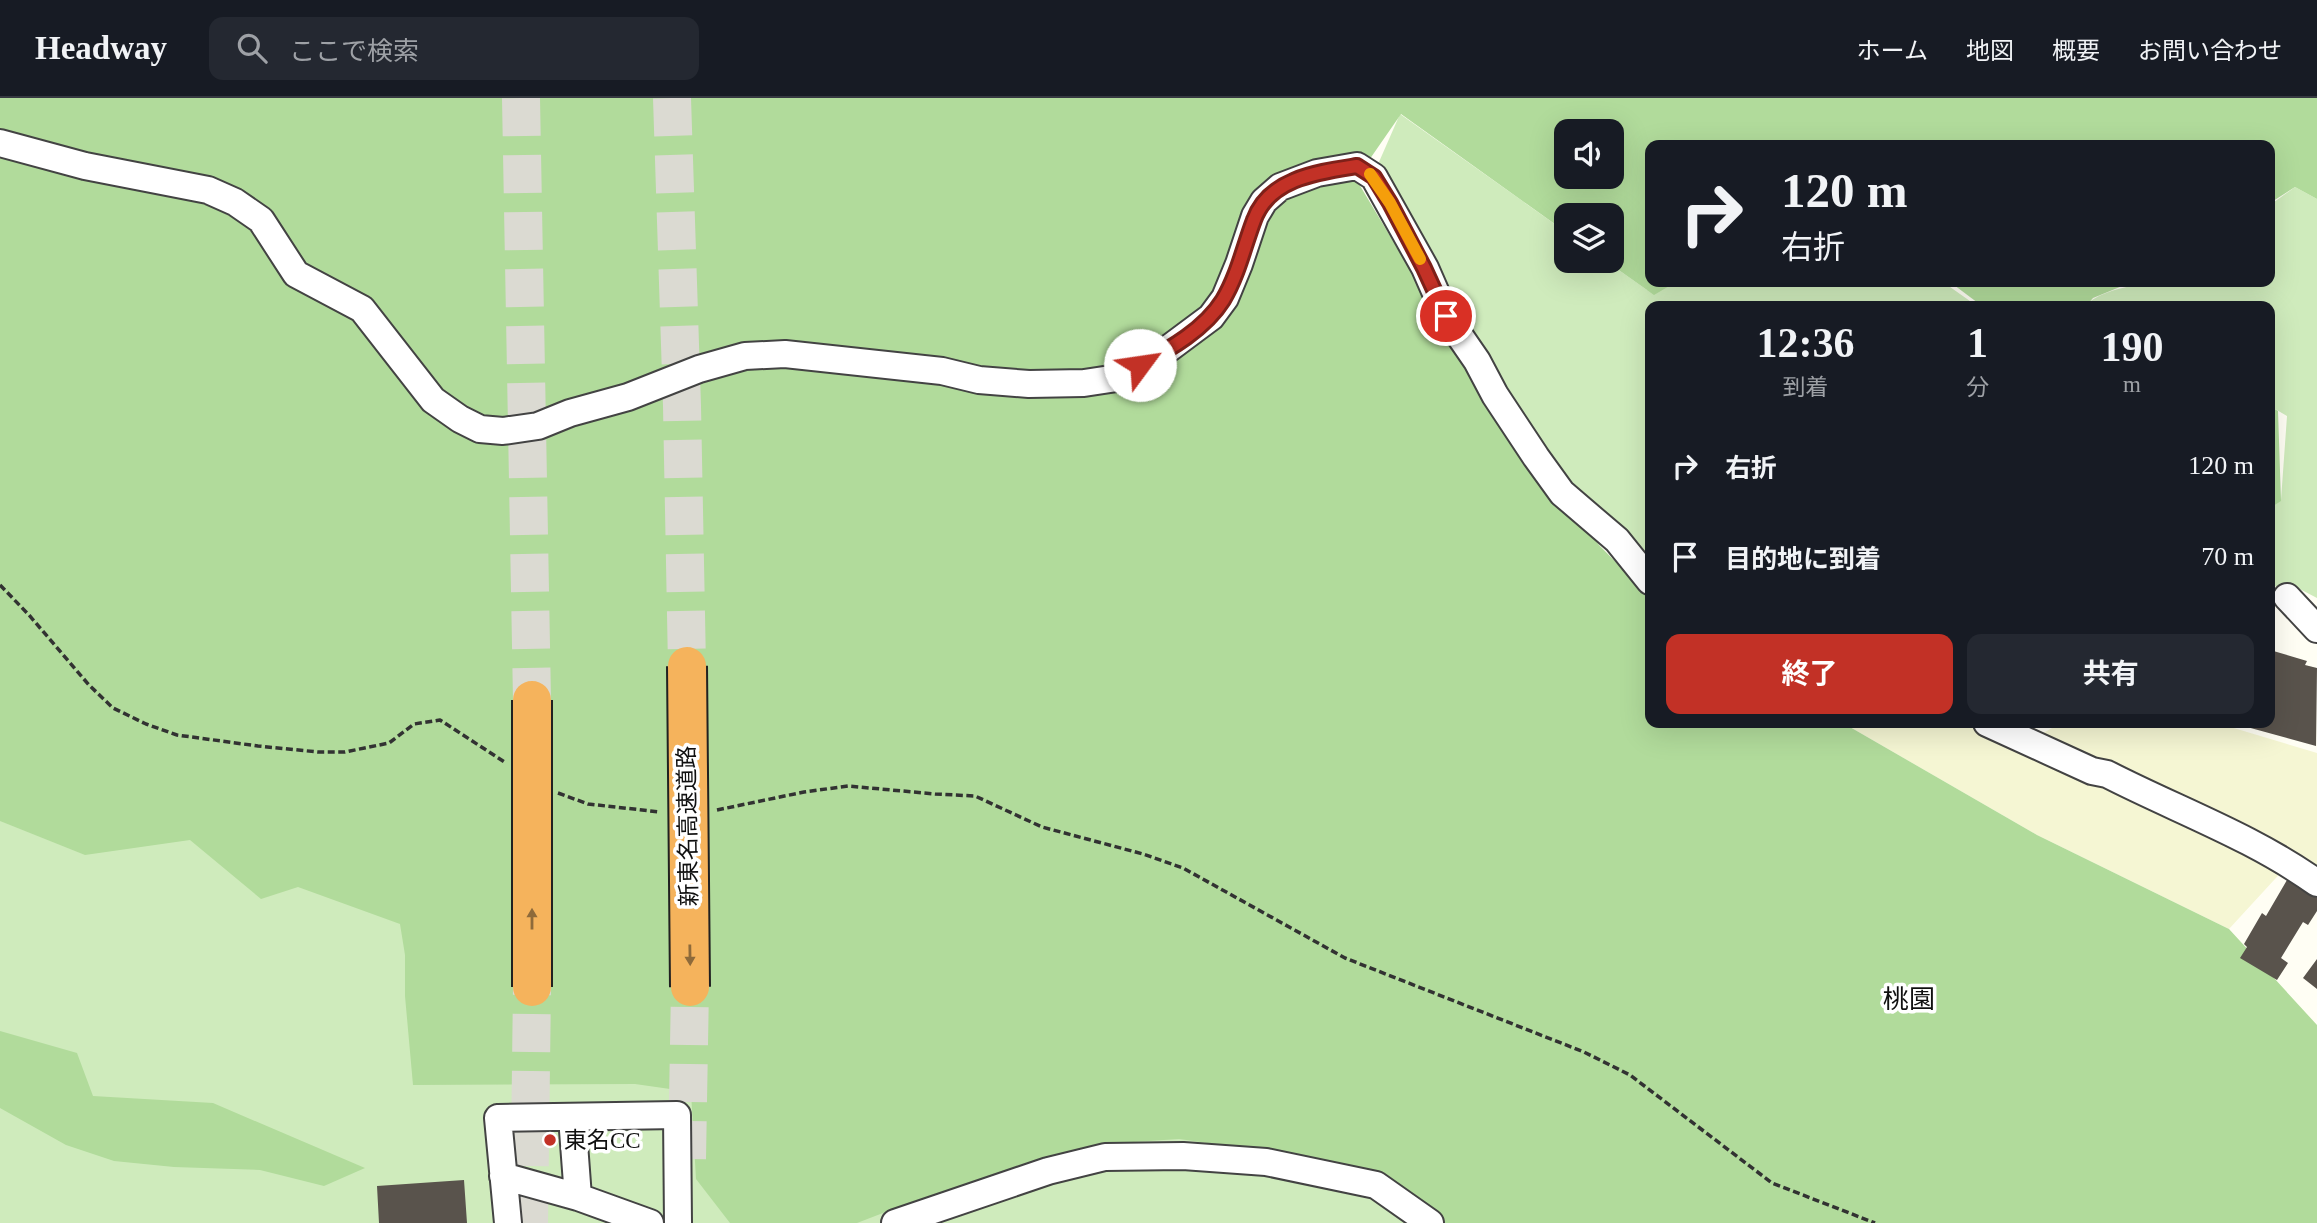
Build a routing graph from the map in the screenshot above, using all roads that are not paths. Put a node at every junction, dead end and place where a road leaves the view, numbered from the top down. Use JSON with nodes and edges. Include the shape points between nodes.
{"nodes":[{"id":1,"x":0,"y":143,"type":"edge"},
{"id":2,"x":1645,"y":576,"type":"edge"},
{"id":3,"x":2287,"y":597,"type":"dead end"},
{"id":4,"x":2317,"y":629,"type":"edge"},
{"id":5,"x":687,"y":666,"type":"tunnel mouth"},
{"id":6,"x":532,"y":700,"type":"tunnel mouth"},
{"id":7,"x":1998,"y":728,"type":"edge"},
{"id":8,"x":2317,"y":883,"type":"edge"},
{"id":9,"x":532,"y":987,"type":"tunnel mouth"},
{"id":10,"x":690,"y":987,"type":"tunnel mouth"},
{"id":11,"x":572,"y":1117,"type":"junction"},
{"id":12,"x":503,"y":1175,"type":"junction"},
{"id":13,"x":578,"y":1197,"type":"junction"},
{"id":14,"x":508,"y":1223,"type":"edge"},
{"id":15,"x":650,"y":1223,"type":"edge"},
{"id":16,"x":678,"y":1223,"type":"edge"},
{"id":17,"x":895,"y":1223,"type":"edge"},
{"id":18,"x":1430,"y":1223,"type":"edge"}],
"edges":[{"from":1,"to":2,"type":"street","via":[[85,166],[208,190],[235,202],[261,220],[296,274],[362,309],[433,400],[480,429],[503,431],[538,426],[745,356],[785,354],[1029,384],[1117,378],[1164,352],[1211,317],[1224,298],[1264,201],[1280,187],[1317,173],[1357,166],[1374,177],[1446,316],[1536,457],[1562,493],[1617,540]]},
{"from":3,"to":4,"type":"street"},
{"from":5,"to":10,"type":"highway","name":"新東名高速道路","one_way":true,"bridge":true},
{"from":9,"to":6,"type":"highway","one_way":true,"bridge":true},
{"from":7,"to":8,"type":"street","via":[[2259,847]]},
{"from":11,"to":12,"type":"street","via":[[498,1118]]},
{"from":11,"to":13,"type":"street"},
{"from":11,"to":16,"type":"street","via":[[677,1115]]},
{"from":12,"to":13,"type":"street"},
{"from":12,"to":14,"type":"street"},
{"from":13,"to":15,"type":"street"},
{"from":17,"to":18,"type":"street","via":[[1048,1171],[1105,1157],[1183,1156],[1266,1162],[1376,1185]]}]}
